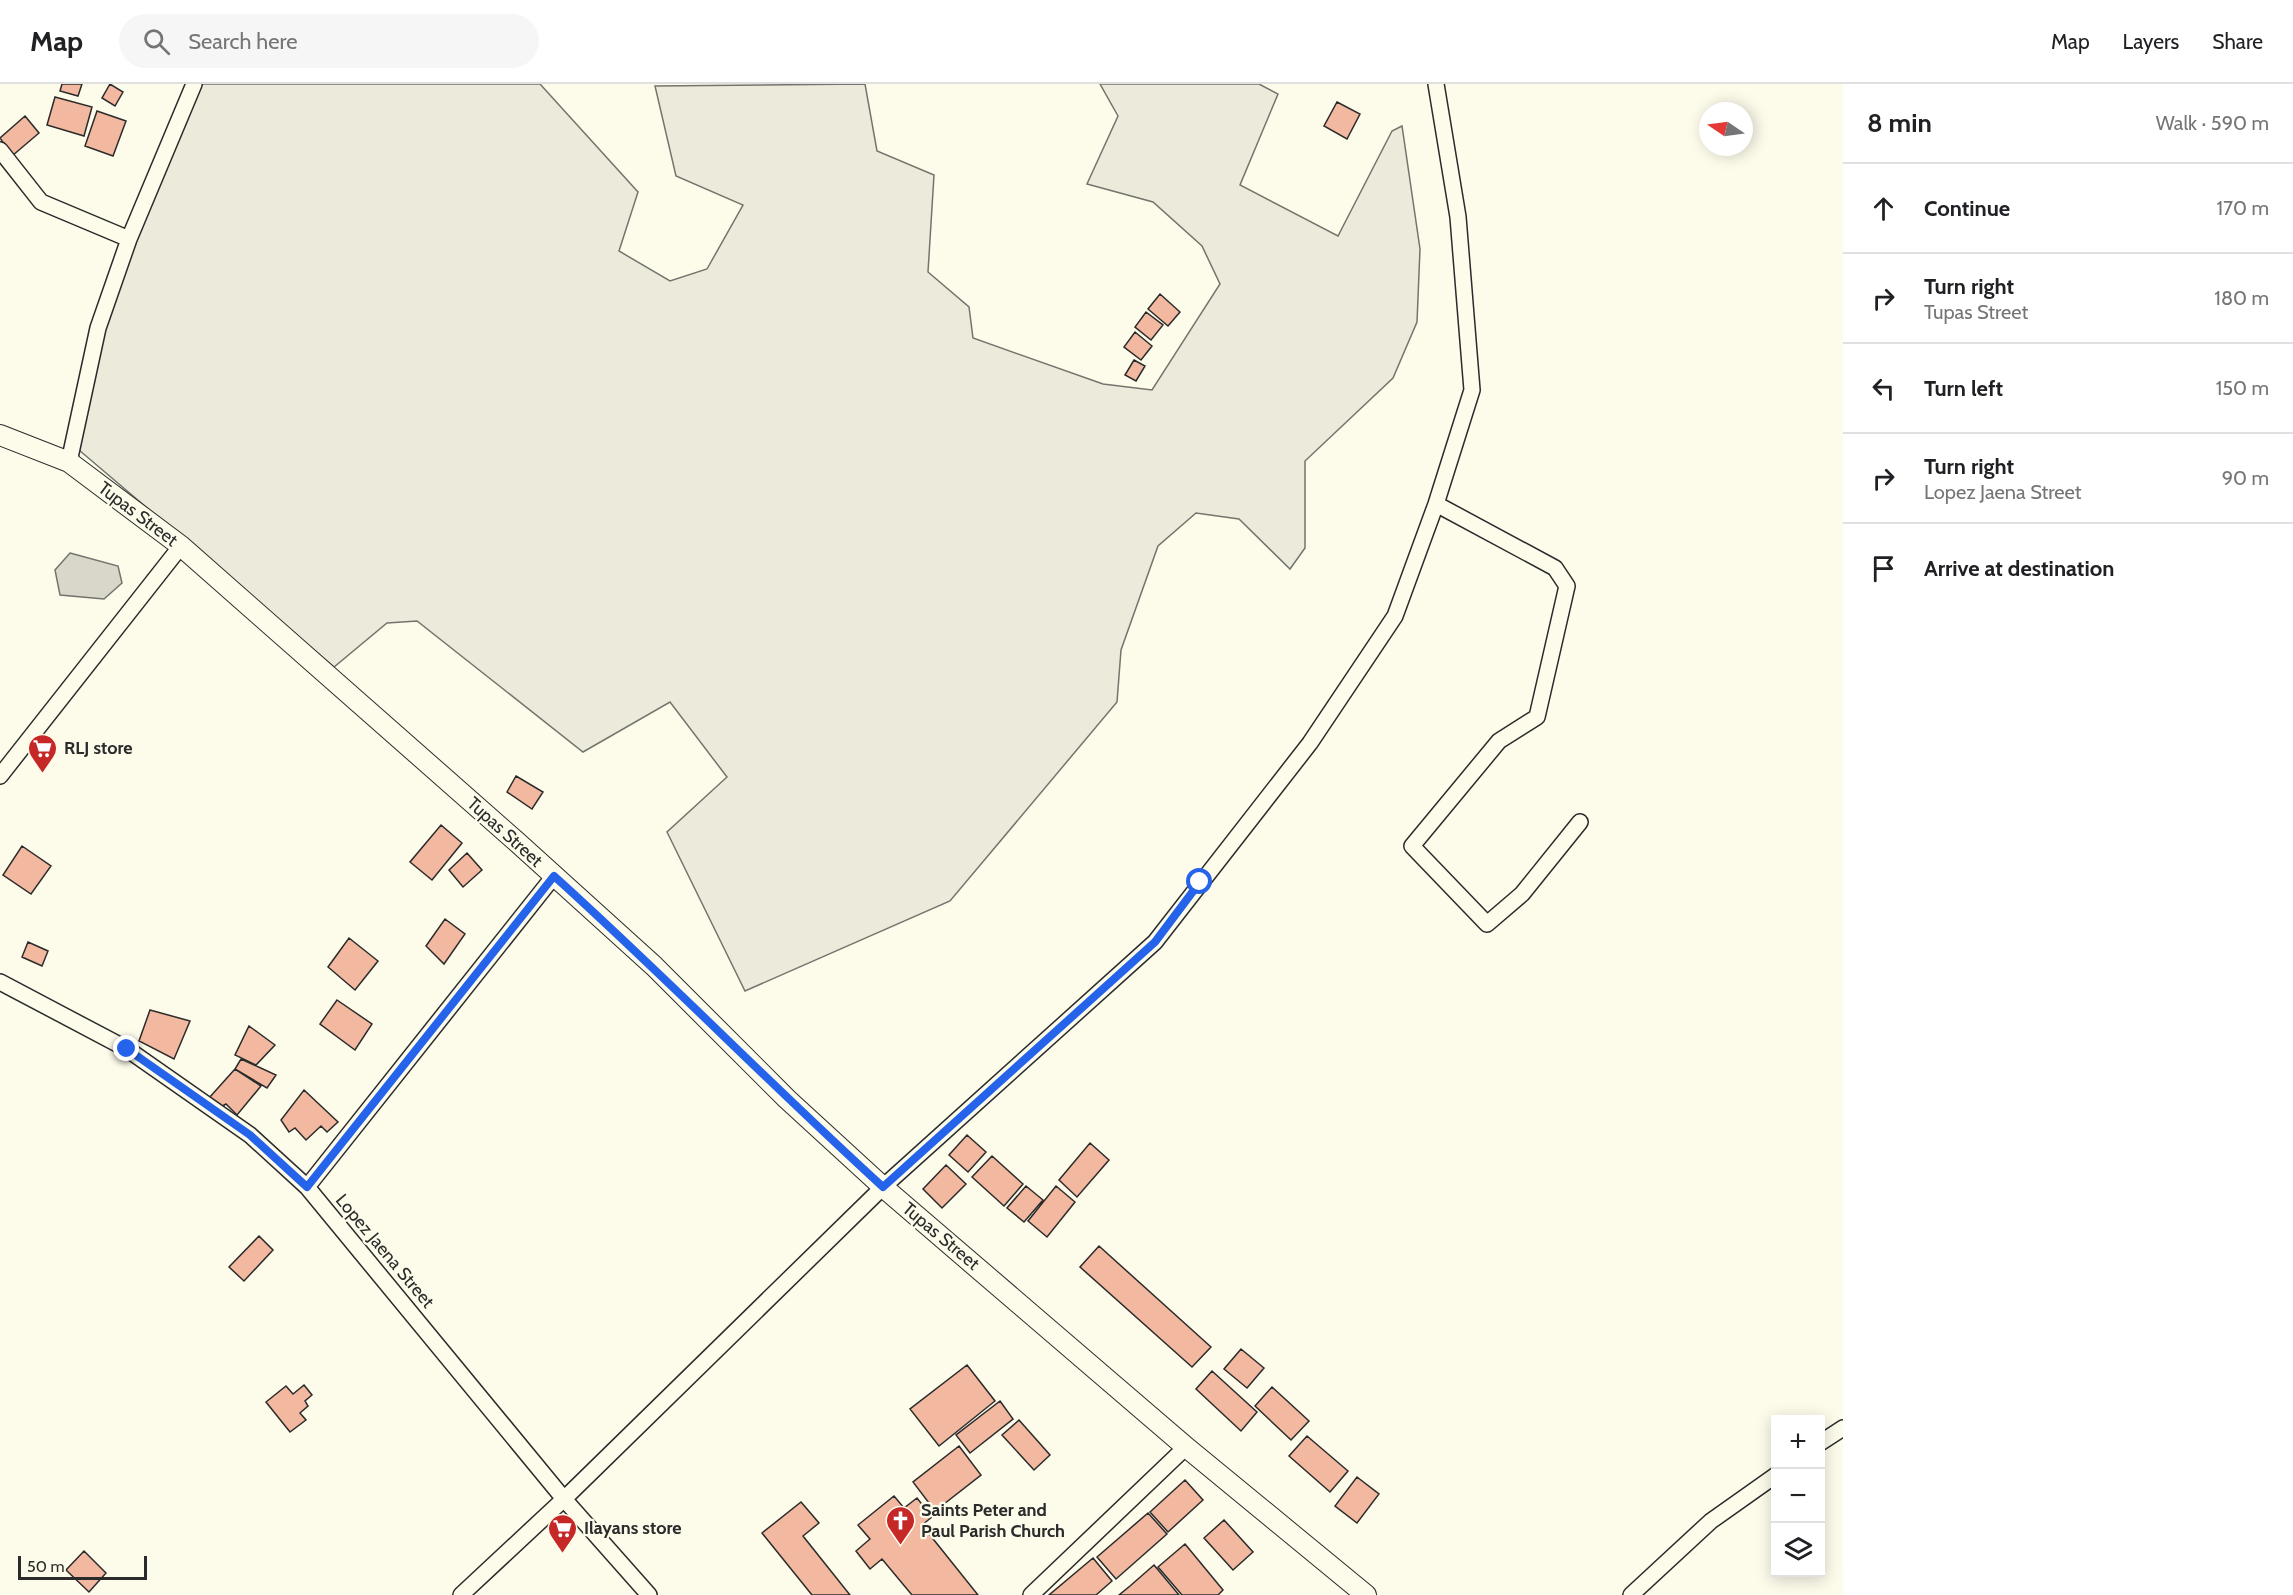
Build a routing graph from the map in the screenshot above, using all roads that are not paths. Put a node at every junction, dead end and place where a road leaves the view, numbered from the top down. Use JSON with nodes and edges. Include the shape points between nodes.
{"nodes":[{"id":1,"x":194,"y":84,"type":"edge"},
{"id":2,"x":1436,"y":84,"type":"edge"},
{"id":3,"x":0,"y":150,"type":"edge"},
{"id":4,"x":129,"y":238,"type":"junction"},
{"id":5,"x":0,"y":435,"type":"edge"},
{"id":6,"x":69,"y":462,"type":"junction"},
{"id":7,"x":1436,"y":504,"type":"junction"},
{"id":8,"x":181,"y":546,"type":"junction"},
{"id":9,"x":0,"y":776,"type":"edge"},
{"id":10,"x":1580,"y":822,"type":"dead end"},
{"id":11,"x":554,"y":876,"type":"junction"},
{"id":12,"x":0,"y":982,"type":"edge"},
{"id":13,"x":307,"y":1187,"type":"junction"},
{"id":14,"x":883,"y":1187,"type":"junction"},
{"id":15,"x":1843,"y":1428,"type":"edge"},
{"id":16,"x":1825,"y":1440,"type":"edge"},
{"id":17,"x":1186,"y":1448,"type":"junction"},
{"id":18,"x":1771,"y":1479,"type":"edge"},
{"id":19,"x":564,"y":1499,"type":"junction"},
{"id":20,"x":460,"y":1595,"type":"edge"},
{"id":21,"x":649,"y":1595,"type":"edge"},
{"id":22,"x":1031,"y":1595,"type":"edge"},
{"id":23,"x":1366,"y":1595,"type":"edge"},
{"id":24,"x":1631,"y":1595,"type":"edge"}],
"edges":[{"from":1,"to":4,"type":"street"},
{"from":2,"to":7,"type":"street","via":[[1458,217],[1472,390]]},
{"from":3,"to":4,"type":"street","via":[[41,202]]},
{"from":4,"to":6,"type":"street","via":[[98,328]]},
{"from":5,"to":6,"type":"street","name":"Tupas Street"},
{"from":6,"to":8,"type":"street","name":"Tupas Street"},
{"from":7,"to":10,"type":"street","via":[[1555,568],[1567,586],[1537,717],[1499,741],[1412,846],[1487,924],[1522,894]]},
{"from":7,"to":14,"type":"street","via":[[1395,616],[1310,744],[1155,942]]},
{"from":8,"to":9,"type":"street"},
{"from":8,"to":11,"type":"street","name":"Tupas Street"},
{"from":11,"to":13,"type":"street"},
{"from":11,"to":14,"type":"street","name":"Tupas Street","via":[[654,966],[787,1099]]},
{"from":12,"to":13,"type":"street","name":"Lopez Jaena Street","via":[[127,1049],[250,1135]]},
{"from":13,"to":19,"type":"street","name":"Lopez Jaena Street"},
{"from":14,"to":17,"type":"street","name":"Tupas Street"},
{"from":14,"to":19,"type":"street"},
{"from":15,"to":16,"type":"street"},
{"from":17,"to":22,"type":"street"},
{"from":17,"to":23,"type":"street","name":"Tupas Street"},
{"from":18,"to":24,"type":"street","via":[[1711,1521]]},
{"from":19,"to":20,"type":"street"},
{"from":19,"to":21,"type":"street","name":"Lopez Jaena Street"}]}
